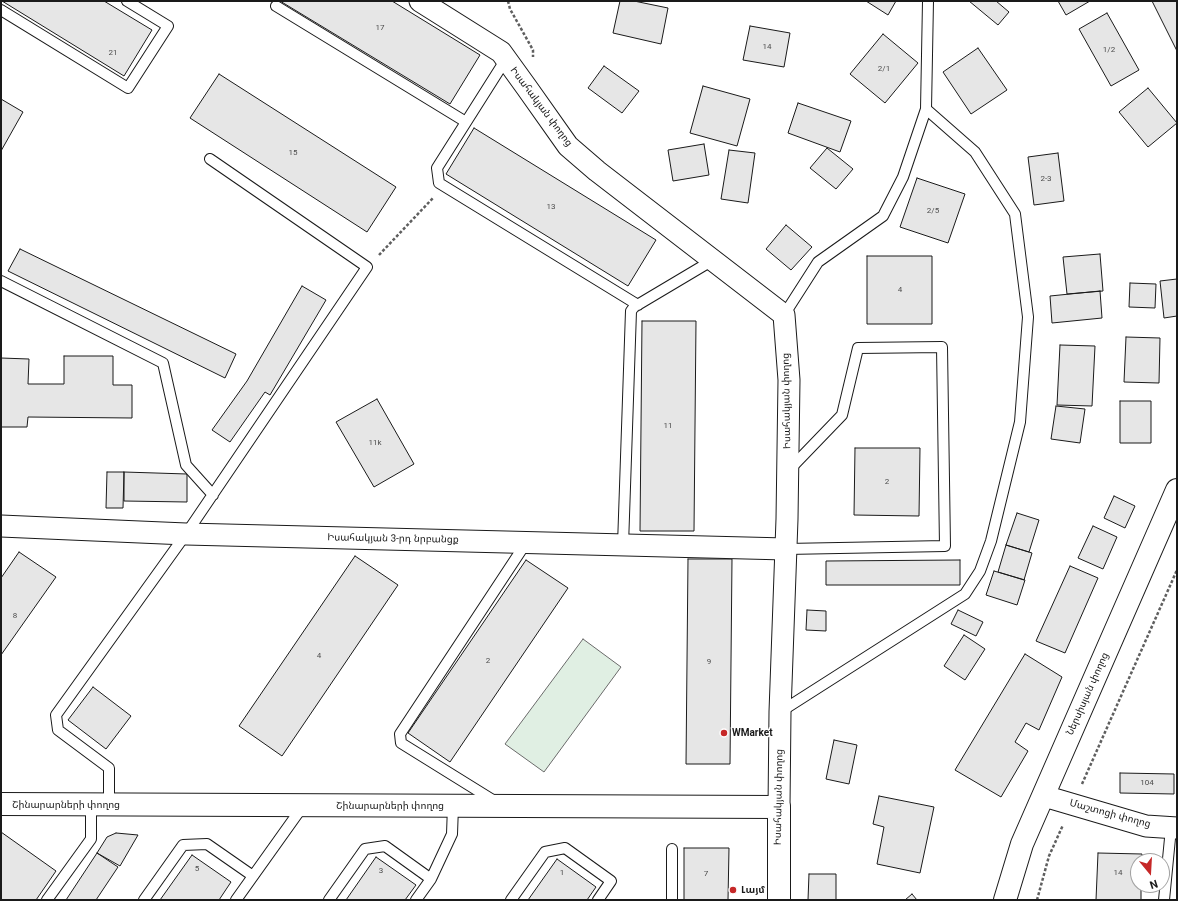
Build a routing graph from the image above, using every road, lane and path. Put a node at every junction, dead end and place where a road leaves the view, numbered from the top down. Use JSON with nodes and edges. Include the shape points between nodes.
{"nodes":[{"id":1,"x":127,"y":1,"type":"edge"},
{"id":2,"x":420,"y":1,"type":"edge"},
{"id":3,"x":508,"y":1,"type":"edge"},
{"id":4,"x":928,"y":1,"type":"edge"},
{"id":5,"x":276,"y":6,"type":"dead end"},
{"id":6,"x":1,"y":10,"type":"edge"},
{"id":7,"x":533,"y":57,"type":"dead end"},
{"id":8,"x":506,"y":60,"type":"junction"},
{"id":9,"x":926,"y":108,"type":"junction"},
{"id":10,"x":466,"y":122,"type":"junction"},
{"id":11,"x":210,"y":159,"type":"dead end"},
{"id":12,"x":437,"y":194,"type":"dead end"},
{"id":13,"x":713,"y":260,"type":"junction"},
{"id":14,"x":367,"y":267,"type":"junction"},
{"id":15,"x":1,"y":280,"type":"edge"},
{"id":16,"x":638,"y":305,"type":"junction"},
{"id":17,"x":784,"y":315,"type":"junction"},
{"id":18,"x":788,"y":472,"type":"junction"},
{"id":19,"x":1177,"y":490,"type":"edge"},
{"id":20,"x":213,"y":495,"type":"junction"},
{"id":21,"x":3,"y":529,"type":"edge"},
{"id":22,"x":186,"y":534,"type":"junction"},
{"id":23,"x":526,"y":542,"type":"junction"},
{"id":24,"x":623,"y":545,"type":"junction"},
{"id":25,"x":786,"y":548,"type":"junction"},
{"id":26,"x":1177,"y":570,"type":"edge"},
{"id":27,"x":780,"y":712,"type":"junction"},
{"id":28,"x":1044,"y":796,"type":"junction"},
{"id":29,"x":1,"y":804,"type":"edge"},
{"id":30,"x":1072,"y":804,"type":"junction"},
{"id":31,"x":100,"y":805,"type":"junction"},
{"id":32,"x":303,"y":806,"type":"junction"},
{"id":33,"x":452,"y":806,"type":"junction"},
{"id":34,"x":504,"y":806,"type":"junction"},
{"id":35,"x":779,"y":807,"type":"junction"},
{"id":36,"x":1174,"y":828,"type":"edge"},
{"id":37,"x":672,"y":850,"type":"dead end"},
{"id":38,"x":253,"y":876,"type":"junction"},
{"id":39,"x":431,"y":879,"type":"junction"},
{"id":40,"x":47,"y":900,"type":"edge"},
{"id":41,"x":144,"y":900,"type":"edge"},
{"id":42,"x":236,"y":900,"type":"edge"},
{"id":43,"x":329,"y":900,"type":"edge"},
{"id":44,"x":416,"y":900,"type":"edge"},
{"id":45,"x":511,"y":900,"type":"edge"},
{"id":46,"x":598,"y":900,"type":"edge"},
{"id":47,"x":672,"y":900,"type":"edge"},
{"id":48,"x":779,"y":900,"type":"edge"},
{"id":49,"x":1005,"y":900,"type":"edge"},
{"id":50,"x":1037,"y":900,"type":"edge"},
{"id":51,"x":1164,"y":900,"type":"edge"}],
"edges":[{"from":1,"to":6,"type":"lane","via":[[168,26],[128,88]]},
{"from":2,"to":8,"type":"street","name":"Իսահակյան փողոց","via":[[500,52]]},
{"from":3,"to":7,"type":"path","via":[[533,50]]},
{"from":4,"to":9,"type":"lane"},
{"from":5,"to":10,"type":"lane"},
{"from":8,"to":10,"type":"lane"},
{"from":8,"to":13,"type":"street","name":"Իսահակյան փողոց","via":[[568,146]]},
{"from":9,"to":17,"type":"lane","via":[[903,177],[883,216],[818,262]]},
{"from":9,"to":27,"type":"lane","via":[[975,152],[1015,214],[1028,317],[1020,422],[1015,444],[991,541],[980,571],[966,594]]},
{"from":10,"to":16,"type":"lane","via":[[437,168],[439,183]]},
{"from":11,"to":14,"type":"lane"},
{"from":12,"to":14,"type":"path"},
{"from":13,"to":16,"type":"lane"},
{"from":13,"to":17,"type":"street","name":"Իսահակյան փողոց"},
{"from":14,"to":20,"type":"lane"},
{"from":15,"to":20,"type":"lane","via":[[163,363],[186,466]]},
{"from":16,"to":24,"type":"lane","via":[[631,311]]},
{"from":17,"to":18,"type":"street","name":"Իսահակյան փողոց","via":[[789,380]]},
{"from":18,"to":25,"type":"street","name":"Իսահակյան փողոց"},
{"from":18,"to":25,"type":"lane","via":[[842,414],[858,348],[942,347],[945,546]]},
{"from":19,"to":28,"type":"street","name":"Ներսիսյան փողոց"},
{"from":20,"to":22,"type":"lane"},
{"from":21,"to":22,"type":"street","name":"Իսահակյան 3-րդ նրբանցք"},
{"from":22,"to":23,"type":"street","name":"Իսահակյան 3-րդ նրբանցք"},
{"from":22,"to":31,"type":"lane","via":[[56,715],[58,730],[109,768]]},
{"from":23,"to":24,"type":"street","name":"Իսահակյան 3-րդ նրբանցք"},
{"from":23,"to":34,"type":"lane","via":[[400,734],[401,743]]},
{"from":24,"to":25,"type":"street","name":"Իսահակյան 3-րդ նրբանցք"},
{"from":25,"to":27,"type":"street","name":"Իսահակյան փողոց"},
{"from":26,"to":30,"type":"path"},
{"from":27,"to":35,"type":"street","name":"Իսահակյան փողոց"},
{"from":28,"to":30,"type":"street","name":"Մաշտոցի փողոց"},
{"from":28,"to":49,"type":"street","name":"Ներսիսյան փողոց","via":[[1022,844]]},
{"from":29,"to":31,"type":"street","name":"Շինարարների փողոց"},
{"from":30,"to":36,"type":"street","name":"Մաշտոցի փողոց","via":[[1146,826]]},
{"from":30,"to":50,"type":"path","via":[[1049,856]]},
{"from":31,"to":32,"type":"street","name":"Շինարարների փողոց"},
{"from":31,"to":40,"type":"lane","via":[[91,839]]},
{"from":32,"to":33,"type":"street","name":"Շինարարների փողոց"},
{"from":32,"to":38,"type":"lane"},
{"from":33,"to":34,"type":"street","name":"Շինարարների փողոց"},
{"from":33,"to":39,"type":"lane","via":[[452,834]]},
{"from":34,"to":35,"type":"street","name":"Շինարարների փողոց"},
{"from":35,"to":48,"type":"street","name":"Իսահակյան փողոց"},
{"from":36,"to":51,"type":"lane"},
{"from":37,"to":47,"type":"lane"},
{"from":38,"to":41,"type":"lane","via":[[207,844],[183,845]]},
{"from":38,"to":42,"type":"lane"},
{"from":39,"to":43,"type":"lane","via":[[385,846],[365,849]]},
{"from":39,"to":44,"type":"lane"},
{"from":45,"to":46,"type":"lane","via":[[545,852],[565,848],[611,881]]}]}
